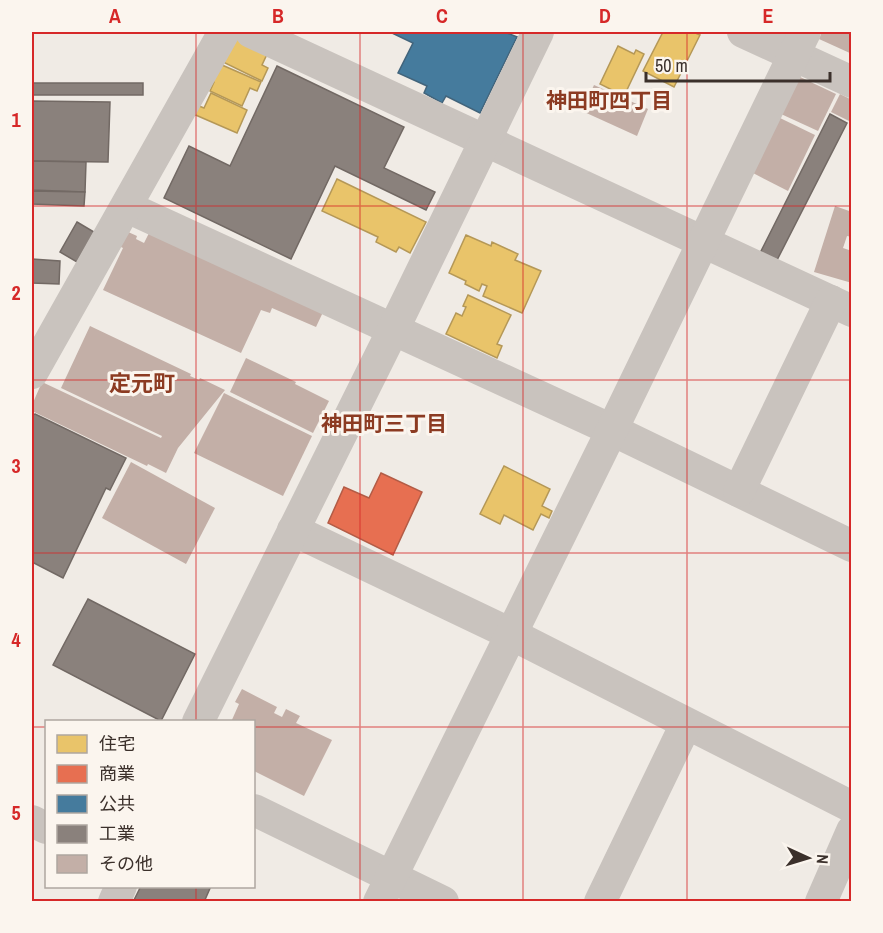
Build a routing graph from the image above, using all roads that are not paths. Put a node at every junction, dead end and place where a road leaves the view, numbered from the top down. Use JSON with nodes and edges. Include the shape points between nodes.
{"nodes":[{"id":1,"x":224,"y":32,"type":"edge"},
{"id":2,"x":251,"y":32,"type":"edge"},
{"id":3,"x":538,"y":32,"type":"edge"},
{"id":4,"x":743,"y":32,"type":"edge"},
{"id":5,"x":799,"y":43,"type":"edge"},
{"id":6,"x":852,"y":82,"type":"edge"},
{"id":7,"x":484,"y":139,"type":"junction"},
{"id":8,"x":127,"y":207,"type":"junction"},
{"id":9,"x":704,"y":241,"type":"junction"},
{"id":10,"x":841,"y":306,"type":"edge"},
{"id":11,"x":394,"y":328,"type":"junction"},
{"id":12,"x":32,"y":373,"type":"edge"},
{"id":13,"x":612,"y":430,"type":"junction"},
{"id":14,"x":739,"y":491,"type":"junction"},
{"id":15,"x":293,"y":530,"type":"junction"},
{"id":16,"x":852,"y":546,"type":"edge"},
{"id":17,"x":511,"y":634,"type":"junction"},
{"id":18,"x":199,"y":720,"type":"edge"},
{"id":19,"x":686,"y":724,"type":"junction"},
{"id":20,"x":852,"y":807,"type":"edge"},
{"id":21,"x":255,"y":811,"type":"edge"},
{"id":22,"x":852,"y":831,"type":"edge"},
{"id":23,"x":120,"y":888,"type":"edge"},
{"id":24,"x":385,"y":889,"type":"edge"},
{"id":25,"x":114,"y":902,"type":"edge"},
{"id":26,"x":443,"y":902,"type":"edge"},
{"id":27,"x":600,"y":902,"type":"edge"},
{"id":28,"x":821,"y":902,"type":"edge"}],
"edges":[{"from":1,"to":8,"type":"street"},
{"from":2,"to":7,"type":"street"},
{"from":3,"to":7,"type":"street"},
{"from":4,"to":5,"type":"street"},
{"from":5,"to":6,"type":"street"},
{"from":5,"to":9,"type":"street"},
{"from":7,"to":9,"type":"street"},
{"from":7,"to":11,"type":"street"},
{"from":8,"to":11,"type":"street"},
{"from":8,"to":12,"type":"street"},
{"from":9,"to":10,"type":"street"},
{"from":9,"to":13,"type":"street"},
{"from":10,"to":14,"type":"street"},
{"from":11,"to":13,"type":"street"},
{"from":11,"to":15,"type":"street"},
{"from":13,"to":14,"type":"street"},
{"from":13,"to":17,"type":"street"},
{"from":14,"to":16,"type":"street"},
{"from":15,"to":17,"type":"street"},
{"from":15,"to":18,"type":"street"},
{"from":17,"to":19,"type":"street"},
{"from":17,"to":24,"type":"street"},
{"from":19,"to":20,"type":"street"},
{"from":19,"to":27,"type":"street"},
{"from":21,"to":24,"type":"street"},
{"from":22,"to":28,"type":"street"},
{"from":23,"to":25,"type":"street"},
{"from":24,"to":26,"type":"street"}]}
